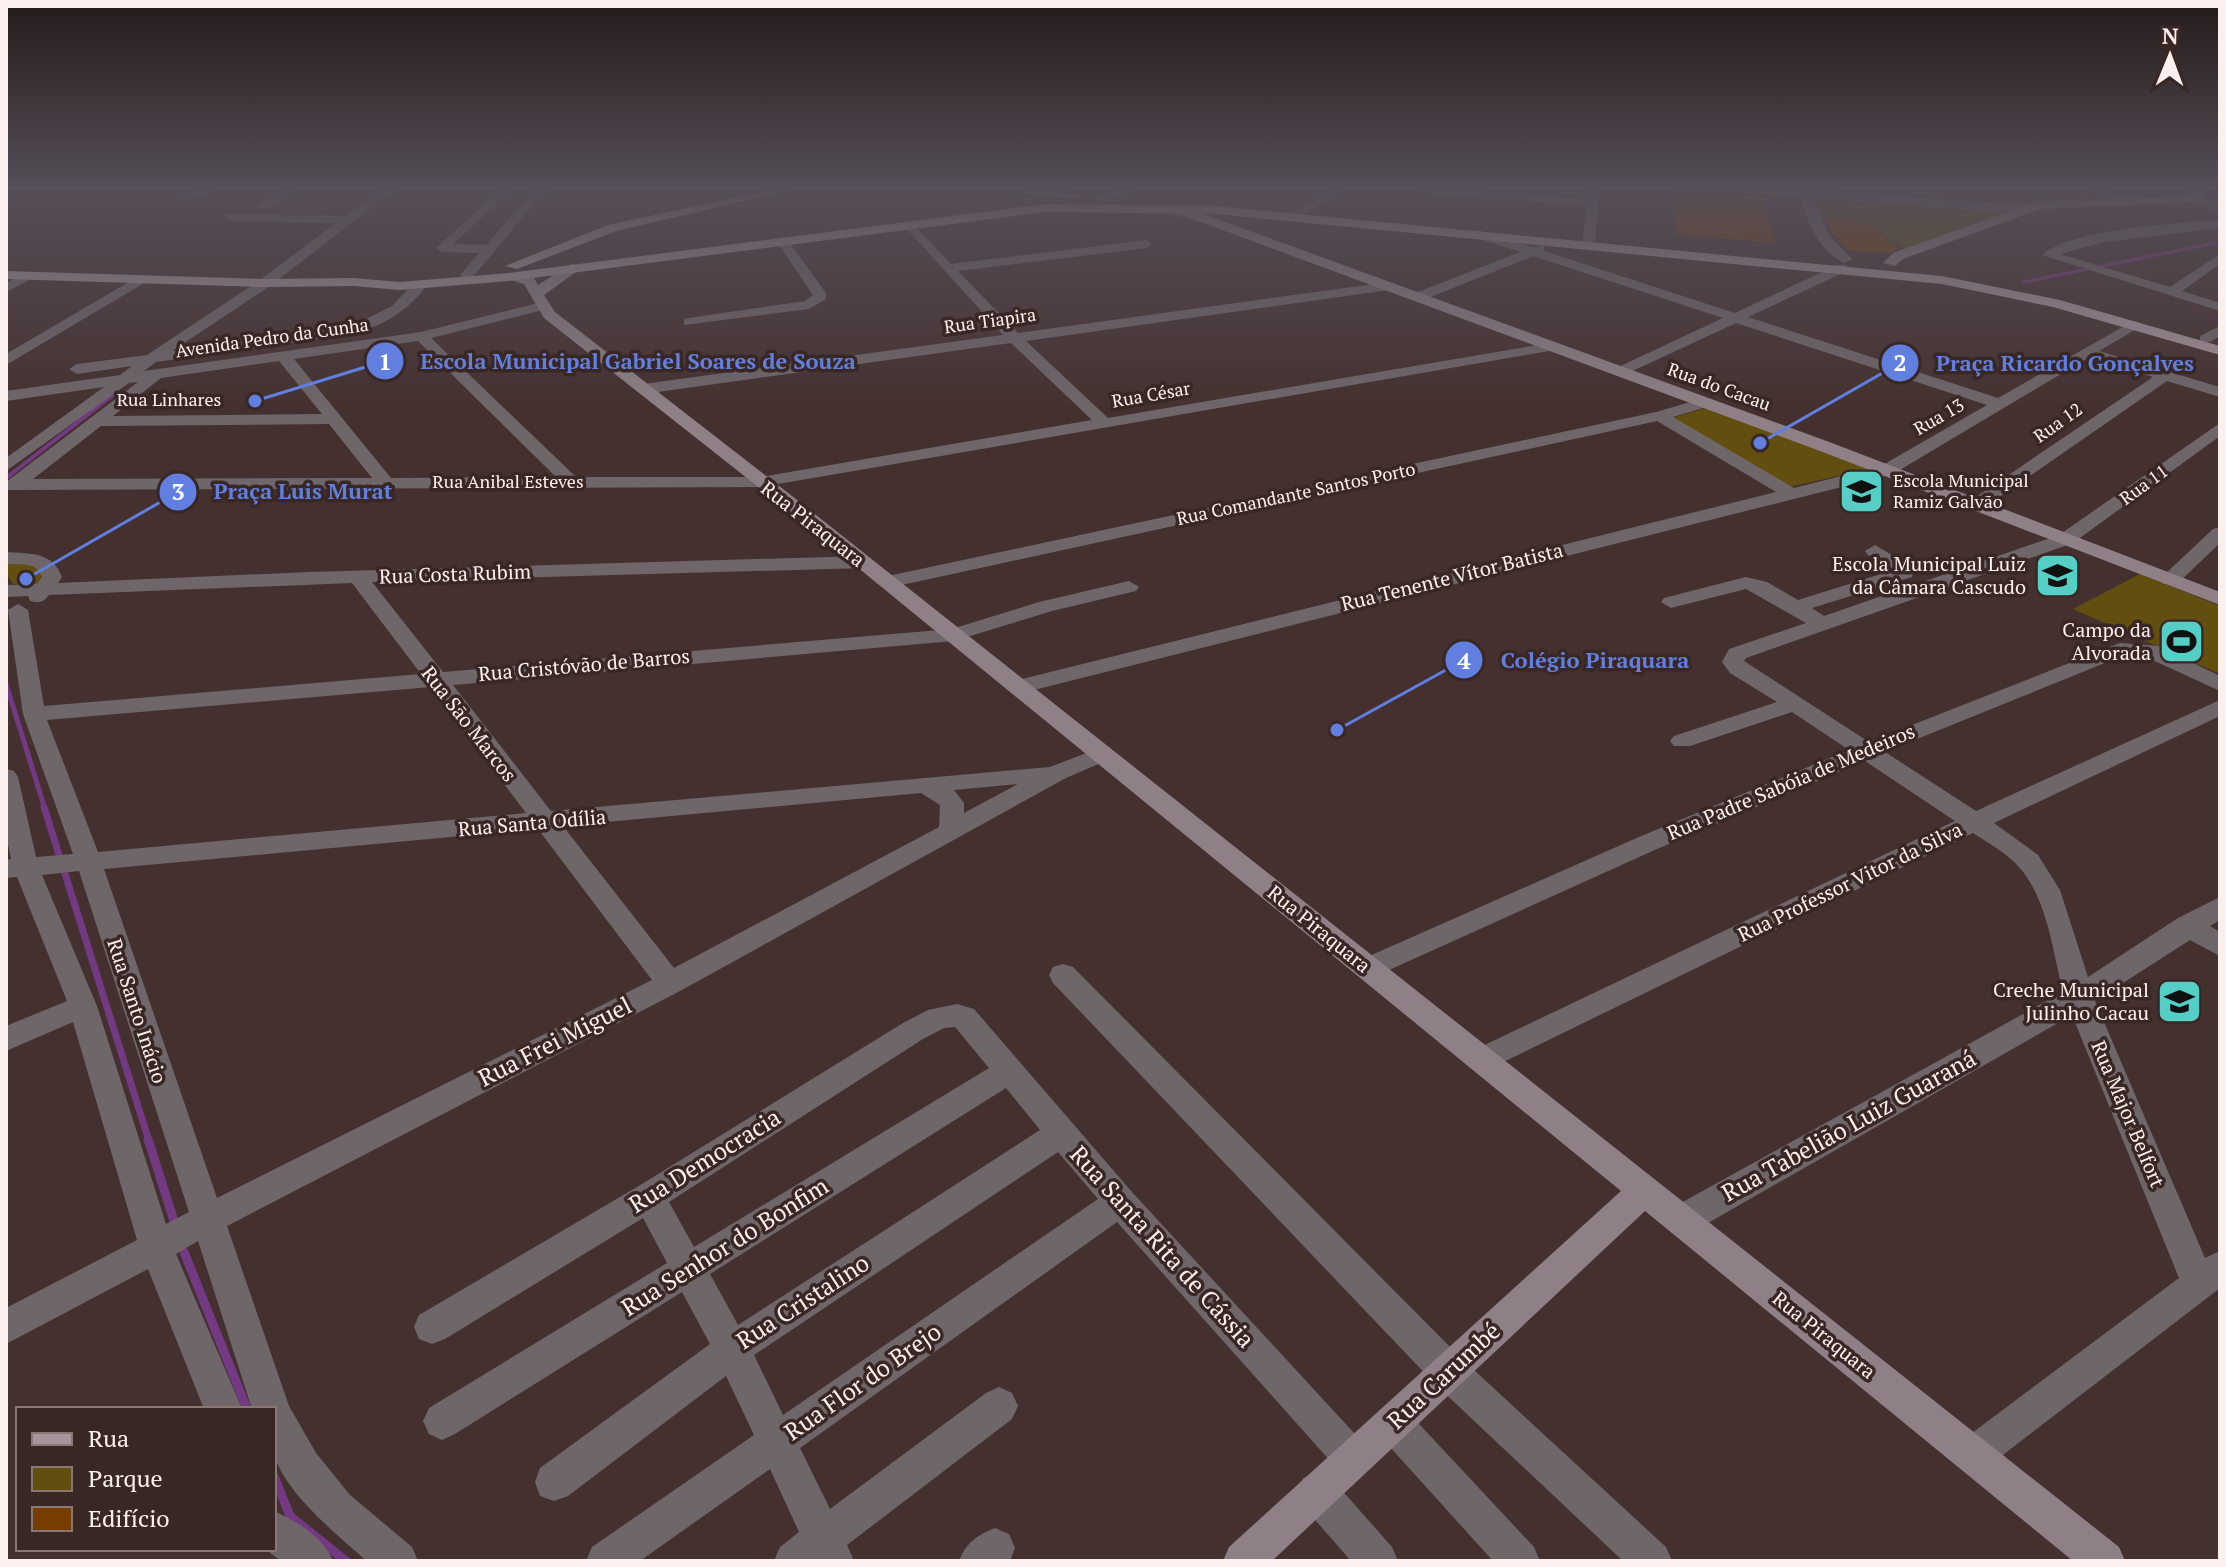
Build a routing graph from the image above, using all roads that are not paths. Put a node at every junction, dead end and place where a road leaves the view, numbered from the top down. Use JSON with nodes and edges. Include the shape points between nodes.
{"nodes":[{"id":1,"x":292,"y":263,"type":"edge"},
{"id":2,"x":478,"y":263,"type":"edge"},
{"id":3,"x":519,"y":263,"type":"edge"},
{"id":4,"x":608,"y":263,"type":"edge"},
{"id":5,"x":798,"y":263,"type":"edge"},
{"id":6,"x":943,"y":263,"type":"edge"},
{"id":7,"x":987,"y":263,"type":"edge"},
{"id":8,"x":1331,"y":263,"type":"edge"},
{"id":9,"x":1504,"y":263,"type":"edge"},
{"id":10,"x":1572,"y":263,"type":"edge"},
{"id":11,"x":1833,"y":263,"type":"edge"},
{"id":12,"x":1835,"y":263,"type":"edge"},
{"id":13,"x":1884,"y":263,"type":"edge"},
{"id":14,"x":1890,"y":263,"type":"joint"},
{"id":15,"x":2072,"y":263,"type":"edge"},
{"id":16,"x":2213,"y":263,"type":"edge"},
{"id":17,"x":1844,"y":264,"type":"junction"},
{"id":18,"x":576,"y":267,"type":"junction"},
{"id":19,"x":947,"y":268,"type":"junction"},
{"id":20,"x":6,"y":275,"type":"edge"},
{"id":21,"x":30,"y":276,"type":"junction"},
{"id":22,"x":468,"y":278,"type":"junction"},
{"id":23,"x":504,"y":278,"type":"junction"},
{"id":24,"x":144,"y":279,"type":"junction"},
{"id":25,"x":1942,"y":280,"type":"junction"},
{"id":26,"x":354,"y":282,"type":"junction"},
{"id":27,"x":265,"y":283,"type":"junction"},
{"id":28,"x":420,"y":285,"type":"junction"},
{"id":29,"x":1389,"y":286,"type":"junction"},
{"id":30,"x":6,"y":288,"type":"edge"},
{"id":31,"x":2171,"y":293,"type":"junction"},
{"id":32,"x":1418,"y":297,"type":"junction"},
{"id":33,"x":540,"y":300,"type":"junction"},
{"id":34,"x":2220,"y":307,"type":"edge"},
{"id":35,"x":1739,"y":317,"type":"junction"},
{"id":36,"x":689,"y":322,"type":"dead end"},
{"id":37,"x":2133,"y":325,"type":"junction"},
{"id":38,"x":2220,"y":330,"type":"edge"},
{"id":39,"x":421,"y":336,"type":"junction"},
{"id":40,"x":1012,"y":338,"type":"junction"},
{"id":41,"x":2212,"y":342,"type":"edge"},
{"id":42,"x":1549,"y":347,"type":"junction"},
{"id":43,"x":2220,"y":351,"type":"edge"},
{"id":44,"x":2085,"y":352,"type":"junction"},
{"id":45,"x":284,"y":357,"type":"junction"},
{"id":46,"x":6,"y":360,"type":"edge"},
{"id":47,"x":151,"y":366,"type":"junction"},
{"id":48,"x":77,"y":369,"type":"dead end"},
{"id":49,"x":1619,"y":372,"type":"junction"},
{"id":50,"x":2165,"y":376,"type":"junction"},
{"id":51,"x":126,"y":378,"type":"junction"},
{"id":52,"x":643,"y":389,"type":"junction"},
{"id":53,"x":2220,"y":392,"type":"edge"},
{"id":54,"x":6,"y":396,"type":"edge"},
{"id":55,"x":1704,"y":403,"type":"junction"},
{"id":56,"x":2001,"y":404,"type":"junction"},
{"id":57,"x":1659,"y":416,"type":"junction"},
{"id":58,"x":335,"y":419,"type":"junction"},
{"id":59,"x":99,"y":421,"type":"junction"},
{"id":60,"x":1104,"y":423,"type":"junction"},
{"id":61,"x":2220,"y":428,"type":"edge"},
{"id":62,"x":6,"y":466,"type":"edge"},
{"id":63,"x":1887,"y":470,"type":"junction"},
{"id":64,"x":385,"y":482,"type":"junction"},
{"id":65,"x":571,"y":482,"type":"junction"},
{"id":66,"x":761,"y":482,"type":"junction"},
{"id":67,"x":10,"y":488,"type":"edge"},
{"id":68,"x":1790,"y":493,"type":"junction"},
{"id":69,"x":1976,"y":505,"type":"junction"},
{"id":70,"x":2220,"y":533,"type":"edge"},
{"id":71,"x":2066,"y":539,"type":"junction"},
{"id":72,"x":1875,"y":551,"type":"dead end"},
{"id":73,"x":6,"y":558,"type":"edge"},
{"id":74,"x":863,"y":562,"type":"junction"},
{"id":75,"x":358,"y":577,"type":"junction"},
{"id":76,"x":2170,"y":580,"type":"junction"},
{"id":77,"x":888,"y":582,"type":"junction"},
{"id":78,"x":1129,"y":587,"type":"dead end"},
{"id":79,"x":47,"y":588,"type":"junction"},
{"id":80,"x":2220,"y":599,"type":"edge"},
{"id":81,"x":1671,"y":602,"type":"dead end"},
{"id":82,"x":9,"y":607,"type":"edge"},
{"id":83,"x":1796,"y":607,"type":"junction"},
{"id":84,"x":1822,"y":624,"type":"junction"},
{"id":85,"x":954,"y":635,"type":"junction"},
{"id":86,"x":432,"y":677,"type":"junction"},
{"id":87,"x":2220,"y":684,"type":"edge"},
{"id":88,"x":1018,"y":687,"type":"junction"},
{"id":89,"x":1795,"y":704,"type":"junction"},
{"id":90,"x":2220,"y":707,"type":"edge"},
{"id":91,"x":34,"y":714,"type":"junction"},
{"id":92,"x":1682,"y":741,"type":"dead end"},
{"id":93,"x":1865,"y":750,"type":"junction"},
{"id":94,"x":1102,"y":754,"type":"junction"},
{"id":95,"x":1058,"y":773,"type":"junction"},
{"id":96,"x":6,"y":777,"type":"edge"},
{"id":97,"x":923,"y":785,"type":"junction"},
{"id":98,"x":544,"y":822,"type":"junction"},
{"id":99,"x":1974,"y":822,"type":"junction"},
{"id":100,"x":951,"y":832,"type":"junction"},
{"id":101,"x":81,"y":863,"type":"junction"},
{"id":102,"x":26,"y":868,"type":"edge"},
{"id":103,"x":2220,"y":907,"type":"edge"},
{"id":104,"x":2188,"y":925,"type":"junction"},
{"id":105,"x":2220,"y":946,"type":"edge"},
{"id":106,"x":1368,"y":968,"type":"junction"},
{"id":107,"x":1063,"y":975,"type":"dead end"},
{"id":108,"x":670,"y":983,"type":"junction"},
{"id":109,"x":2079,"y":997,"type":"junction"},
{"id":110,"x":83,"y":1006,"type":"junction"},
{"id":111,"x":976,"y":1031,"type":"joint"},
{"id":112,"x":6,"y":1039,"type":"edge"},
{"id":113,"x":1483,"y":1060,"type":"junction"},
{"id":114,"x":1007,"y":1072,"type":"junction"},
{"id":115,"x":1060,"y":1134,"type":"junction"},
{"id":116,"x":1645,"y":1190,"type":"junction"},
{"id":117,"x":649,"y":1197,"type":"junction"},
{"id":118,"x":1120,"y":1202,"type":"junction"},
{"id":119,"x":1682,"y":1220,"type":"junction"},
{"id":120,"x":181,"y":1234,"type":"junction"},
{"id":121,"x":688,"y":1271,"type":"junction"},
{"id":122,"x":2209,"y":1275,"type":"edge"},
{"id":123,"x":6,"y":1327,"type":"edge"},
{"id":124,"x":432,"y":1327,"type":"dead end"},
{"id":125,"x":732,"y":1349,"type":"junction"},
{"id":126,"x":1449,"y":1372,"type":"junction"},
{"id":127,"x":999,"y":1406,"type":"dead end"},
{"id":128,"x":223,"y":1407,"type":"edge"},
{"id":129,"x":270,"y":1407,"type":"edge"},
{"id":130,"x":276,"y":1421,"type":"edge"},
{"id":131,"x":442,"y":1421,"type":"dead end"},
{"id":132,"x":1393,"y":1423,"type":"junction"},
{"id":133,"x":778,"y":1441,"type":"junction"},
{"id":134,"x":1973,"y":1455,"type":"junction"},
{"id":135,"x":1353,"y":1459,"type":"junction"},
{"id":136,"x":554,"y":1482,"type":"dead end"},
{"id":137,"x":1317,"y":1492,"type":"junction"},
{"id":138,"x":276,"y":1533,"type":"edge"},
{"id":139,"x":276,"y":1539,"type":"edge"},
{"id":140,"x":817,"y":1554,"type":"edge"},
{"id":141,"x":282,"y":1561,"type":"edge"},
{"id":142,"x":313,"y":1561,"type":"edge"},
{"id":143,"x":398,"y":1561,"type":"edge"},
{"id":144,"x":606,"y":1561,"type":"edge"},
{"id":145,"x":1243,"y":1561,"type":"edge"},
{"id":146,"x":1378,"y":1561,"type":"edge"},
{"id":147,"x":1520,"y":1561,"type":"edge"},
{"id":148,"x":1652,"y":1561,"type":"edge"},
{"id":149,"x":2105,"y":1561,"type":"edge"}],
"edges":[{"from":1,"to":27,"type":"street"},
{"from":2,"to":22,"type":"street"},
{"from":3,"to":22,"type":"main road"},
{"from":4,"to":18,"type":"main road"},
{"from":5,"to":36,"type":"street","via":[[821,296],[809,305]]},
{"from":6,"to":19,"type":"street"},
{"from":7,"to":19,"type":"street"},
{"from":8,"to":29,"type":"street","name":"Rua do Cacau"},
{"from":9,"to":32,"type":"street"},
{"from":10,"to":35,"type":"street"},
{"from":11,"to":17,"type":"main road"},
{"from":12,"to":17,"type":"main road"},
{"from":13,"to":17,"type":"main road"},
{"from":14,"to":25,"type":"main road","via":[[1900,272]]},
{"from":14,"to":41,"type":"main road","via":[[2049,295]]},
{"from":15,"to":31,"type":"street"},
{"from":16,"to":31,"type":"street"},
{"from":17,"to":25,"type":"main road"},
{"from":17,"to":35,"type":"street"},
{"from":18,"to":23,"type":"main road"},
{"from":18,"to":33,"type":"street","via":[[545,286]]},
{"from":19,"to":40,"type":"street"},
{"from":20,"to":21,"type":"main road"},
{"from":21,"to":24,"type":"main road"},
{"from":21,"to":30,"type":"street"},
{"from":22,"to":23,"type":"main road"},
{"from":22,"to":26,"type":"main road"},
{"from":22,"to":28,"type":"main road"},
{"from":23,"to":33,"type":"street","name":"Rua Piraquara","via":[[529,281]]},
{"from":24,"to":27,"type":"main road"},
{"from":24,"to":46,"type":"street"},
{"from":25,"to":37,"type":"main road","via":[[2033,297]]},
{"from":26,"to":27,"type":"main road"},
{"from":26,"to":28,"type":"main road"},
{"from":27,"to":47,"type":"street"},
{"from":28,"to":47,"type":"street","via":[[395,313],[370,325]]},
{"from":29,"to":32,"type":"street","name":"Rua do Cacau"},
{"from":29,"to":40,"type":"street","name":"Rua Tiapira"},
{"from":31,"to":34,"type":"street"},
{"from":32,"to":42,"type":"street","name":"Rua do Cacau"},
{"from":33,"to":39,"type":"street","name":"Avenida Pedro da Cunha"},
{"from":33,"to":52,"type":"street","name":"Rua Piraquara"},
{"from":35,"to":49,"type":"street"},
{"from":35,"to":56,"type":"street"},
{"from":37,"to":43,"type":"main road"},
{"from":37,"to":44,"type":"street","name":"Rua 13"},
{"from":38,"to":41,"type":"street"},
{"from":39,"to":45,"type":"street","name":"Avenida Pedro da Cunha"},
{"from":39,"to":65,"type":"street"},
{"from":40,"to":52,"type":"street","name":"Rua Tiapira"},
{"from":40,"to":60,"type":"street"},
{"from":42,"to":49,"type":"street","name":"Rua do Cacau"},
{"from":42,"to":60,"type":"street","name":"Rua César"},
{"from":44,"to":50,"type":"street"},
{"from":44,"to":56,"type":"street","name":"Rua 13"},
{"from":45,"to":47,"type":"street","name":"Avenida Pedro da Cunha"},
{"from":45,"to":58,"type":"street"},
{"from":47,"to":48,"type":"street"},
{"from":47,"to":51,"type":"street","name":"Avenida Pedro da Cunha"},
{"from":47,"to":59,"type":"street"},
{"from":49,"to":55,"type":"street","name":"Rua do Cacau"},
{"from":50,"to":53,"type":"street"},
{"from":50,"to":69,"type":"street","name":"Rua 12"},
{"from":51,"to":54,"type":"street","name":"Avenida Pedro da Cunha"},
{"from":51,"to":62,"type":"street"},
{"from":52,"to":66,"type":"street","name":"Rua Piraquara"},
{"from":55,"to":57,"type":"street","name":"Rua Comandante Santos Porto"},
{"from":55,"to":63,"type":"street","name":"Rua do Cacau"},
{"from":56,"to":63,"type":"street","name":"Rua 13"},
{"from":57,"to":68,"type":"street"},
{"from":57,"to":77,"type":"street","name":"Rua Comandante Santos Porto"},
{"from":58,"to":59,"type":"street","name":"Rua Linhares"},
{"from":58,"to":64,"type":"street"},
{"from":59,"to":67,"type":"street"},
{"from":60,"to":66,"type":"street","name":"Rua César"},
{"from":61,"to":71,"type":"street","name":"Rua 11"},
{"from":63,"to":68,"type":"street","name":"Rua Tenente Vítor Batista"},
{"from":63,"to":69,"type":"street","name":"Rua do Cacau"},
{"from":64,"to":65,"type":"street","name":"Rua Anibal Esteves"},
{"from":64,"to":67,"type":"street","name":"Rua Anibal Esteves"},
{"from":65,"to":66,"type":"street","name":"Rua Anibal Esteves"},
{"from":66,"to":74,"type":"street","name":"Rua Piraquara"},
{"from":68,"to":88,"type":"street","name":"Rua Tenente Vítor Batista"},
{"from":69,"to":71,"type":"street","name":"Rua do Cacau"},
{"from":70,"to":76,"type":"street"},
{"from":71,"to":76,"type":"street","name":"Rua do Cacau"},
{"from":71,"to":84,"type":"street","name":"Rua 11"},
{"from":72,"to":83,"type":"street","via":[[1905,573]]},
{"from":73,"to":79,"type":"street","via":[[38,560],[48,566],[52,577]]},
{"from":74,"to":75,"type":"street","name":"Rua Costa Rubim"},
{"from":74,"to":77,"type":"street","name":"Rua Piraquara"},
{"from":75,"to":79,"type":"street","name":"Rua Costa Rubim"},
{"from":75,"to":86,"type":"street","name":"Rua Sāo Marcos"},
{"from":76,"to":80,"type":"street","name":"Rua do Cacau"},
{"from":77,"to":85,"type":"street","name":"Rua Piraquara"},
{"from":78,"to":85,"type":"street","name":"Rua Cristóvão de Barros"},
{"from":79,"to":82,"type":"street","name":"Rua Costa Rubim"},
{"from":81,"to":83,"type":"street","via":[[1746,583]]},
{"from":82,"to":91,"type":"street","name":"Rua Santo Inácio"},
{"from":83,"to":84,"type":"street"},
{"from":84,"to":89,"type":"street","name":"Rua Major Belfort","via":[[1733,658],[1738,668]]},
{"from":85,"to":86,"type":"street","name":"Rua Cristóvão de Barros"},
{"from":85,"to":88,"type":"street","name":"Rua Piraquara"},
{"from":86,"to":91,"type":"street","name":"Rua Cristóvão de Barros"},
{"from":86,"to":98,"type":"street","name":"Rua Sāo Marcos"},
{"from":87,"to":93,"type":"street","name":"Rua Padre Sabóia de Medeiros","via":[[2150,651],[2120,649]]},
{"from":88,"to":94,"type":"street","name":"Rua Piraquara"},
{"from":89,"to":92,"type":"street"},
{"from":89,"to":93,"type":"street","name":"Rua Major Belfort"},
{"from":90,"to":99,"type":"street","name":"Rua Professor Vitor da Silva"},
{"from":91,"to":101,"type":"street","name":"Rua Santo Inácio"},
{"from":93,"to":99,"type":"street","name":"Rua Major Belfort"},
{"from":93,"to":106,"type":"street","name":"Rua Padre Sabóia de Medeiros"},
{"from":94,"to":95,"type":"street","name":"Rua Frei Miguel"},
{"from":94,"to":106,"type":"street","name":"Rua Piraquara"},
{"from":95,"to":97,"type":"street","name":"Rua Santa Odília"},
{"from":95,"to":100,"type":"street","name":"Rua Frei Miguel"},
{"from":96,"to":102,"type":"street","name":"Rua Santo Inácio"},
{"from":97,"to":98,"type":"street","name":"Rua Santa Odília"},
{"from":97,"to":100,"type":"street","via":[[952,803]]},
{"from":98,"to":101,"type":"street","name":"Rua Santa Odília"},
{"from":98,"to":108,"type":"street","name":"Rua Sāo Marcos"},
{"from":99,"to":109,"type":"street","name":"Rua Major Belfort","via":[[2029,861],[2041,876]]},
{"from":99,"to":113,"type":"street","name":"Rua Professor Vitor da Silva"},
{"from":100,"to":108,"type":"street","name":"Rua Frei Miguel"},
{"from":101,"to":102,"type":"street","name":"Rua Santa Odília"},
{"from":101,"to":120,"type":"street","name":"Rua Santo Inácio"},
{"from":102,"to":110,"type":"street","name":"Rua Santo Inácio"},
{"from":103,"to":104,"type":"street","name":"Rua Tabelião Luiz Guaraná"},
{"from":104,"to":105,"type":"street"},
{"from":104,"to":109,"type":"street","name":"Rua Tabelião Luiz Guaraná"},
{"from":106,"to":113,"type":"street","name":"Rua Piraquara"},
{"from":107,"to":126,"type":"street"},
{"from":108,"to":120,"type":"street","name":"Rua Frei Miguel"},
{"from":109,"to":119,"type":"street","name":"Rua Tabelião Luiz Guaraná"},
{"from":109,"to":122,"type":"street","name":"Rua Major Belfort"},
{"from":110,"to":112,"type":"street"},
{"from":110,"to":120,"type":"street","name":"Rua Santo Inácio"},
{"from":111,"to":114,"type":"street","name":"Rua Santa Rita de Cássia"},
{"from":111,"to":117,"type":"street","name":"Rua Democracia","via":[[954,1014],[931,1020]]},
{"from":113,"to":116,"type":"street","name":"Rua Piraquara"},
{"from":114,"to":115,"type":"street","name":"Rua Santa Rita de Cássia"},
{"from":114,"to":121,"type":"street","name":"Rua Senhor do Bonfim"},
{"from":115,"to":118,"type":"street","name":"Rua Santa Rita de Cássia"},
{"from":115,"to":125,"type":"street","name":"Rua Cristalino"},
{"from":116,"to":119,"type":"street","name":"Rua Piraquara"},
{"from":116,"to":126,"type":"street","name":"Rua Carumbé"},
{"from":117,"to":121,"type":"street"},
{"from":117,"to":124,"type":"street","name":"Rua Democracia"},
{"from":118,"to":133,"type":"street","name":"Rua Flor do Brejo"},
{"from":118,"to":135,"type":"street","name":"Rua Santa Rita de Cássia"},
{"from":119,"to":134,"type":"street","name":"Rua Piraquara"},
{"from":120,"to":123,"type":"street","name":"Rua Frei Miguel"},
{"from":120,"to":128,"type":"street","name":"Rua Santo Inácio"},
{"from":120,"to":129,"type":"street","name":"Rua Santo Inácio"},
{"from":121,"to":125,"type":"street"},
{"from":121,"to":131,"type":"street","name":"Rua Senhor do Bonfim"},
{"from":122,"to":134,"type":"street"},
{"from":125,"to":133,"type":"street"},
{"from":125,"to":136,"type":"street","name":"Rua Cristalino"},
{"from":126,"to":132,"type":"street","name":"Rua Carumbé"},
{"from":126,"to":148,"type":"street"},
{"from":127,"to":140,"type":"street"},
{"from":130,"to":143,"type":"street","via":[[302,1467],[336,1509]]},
{"from":132,"to":135,"type":"street","name":"Rua Carumbé"},
{"from":132,"to":147,"type":"street"},
{"from":133,"to":140,"type":"street"},
{"from":133,"to":144,"type":"street","name":"Rua Flor do Brejo"},
{"from":134,"to":149,"type":"street","name":"Rua Piraquara"},
{"from":135,"to":137,"type":"street","name":"Rua Carumbé"},
{"from":137,"to":145,"type":"street","name":"Rua Carumbé"},
{"from":137,"to":146,"type":"street"},
{"from":138,"to":142,"type":"street"},
{"from":139,"to":141,"type":"street"}]}
